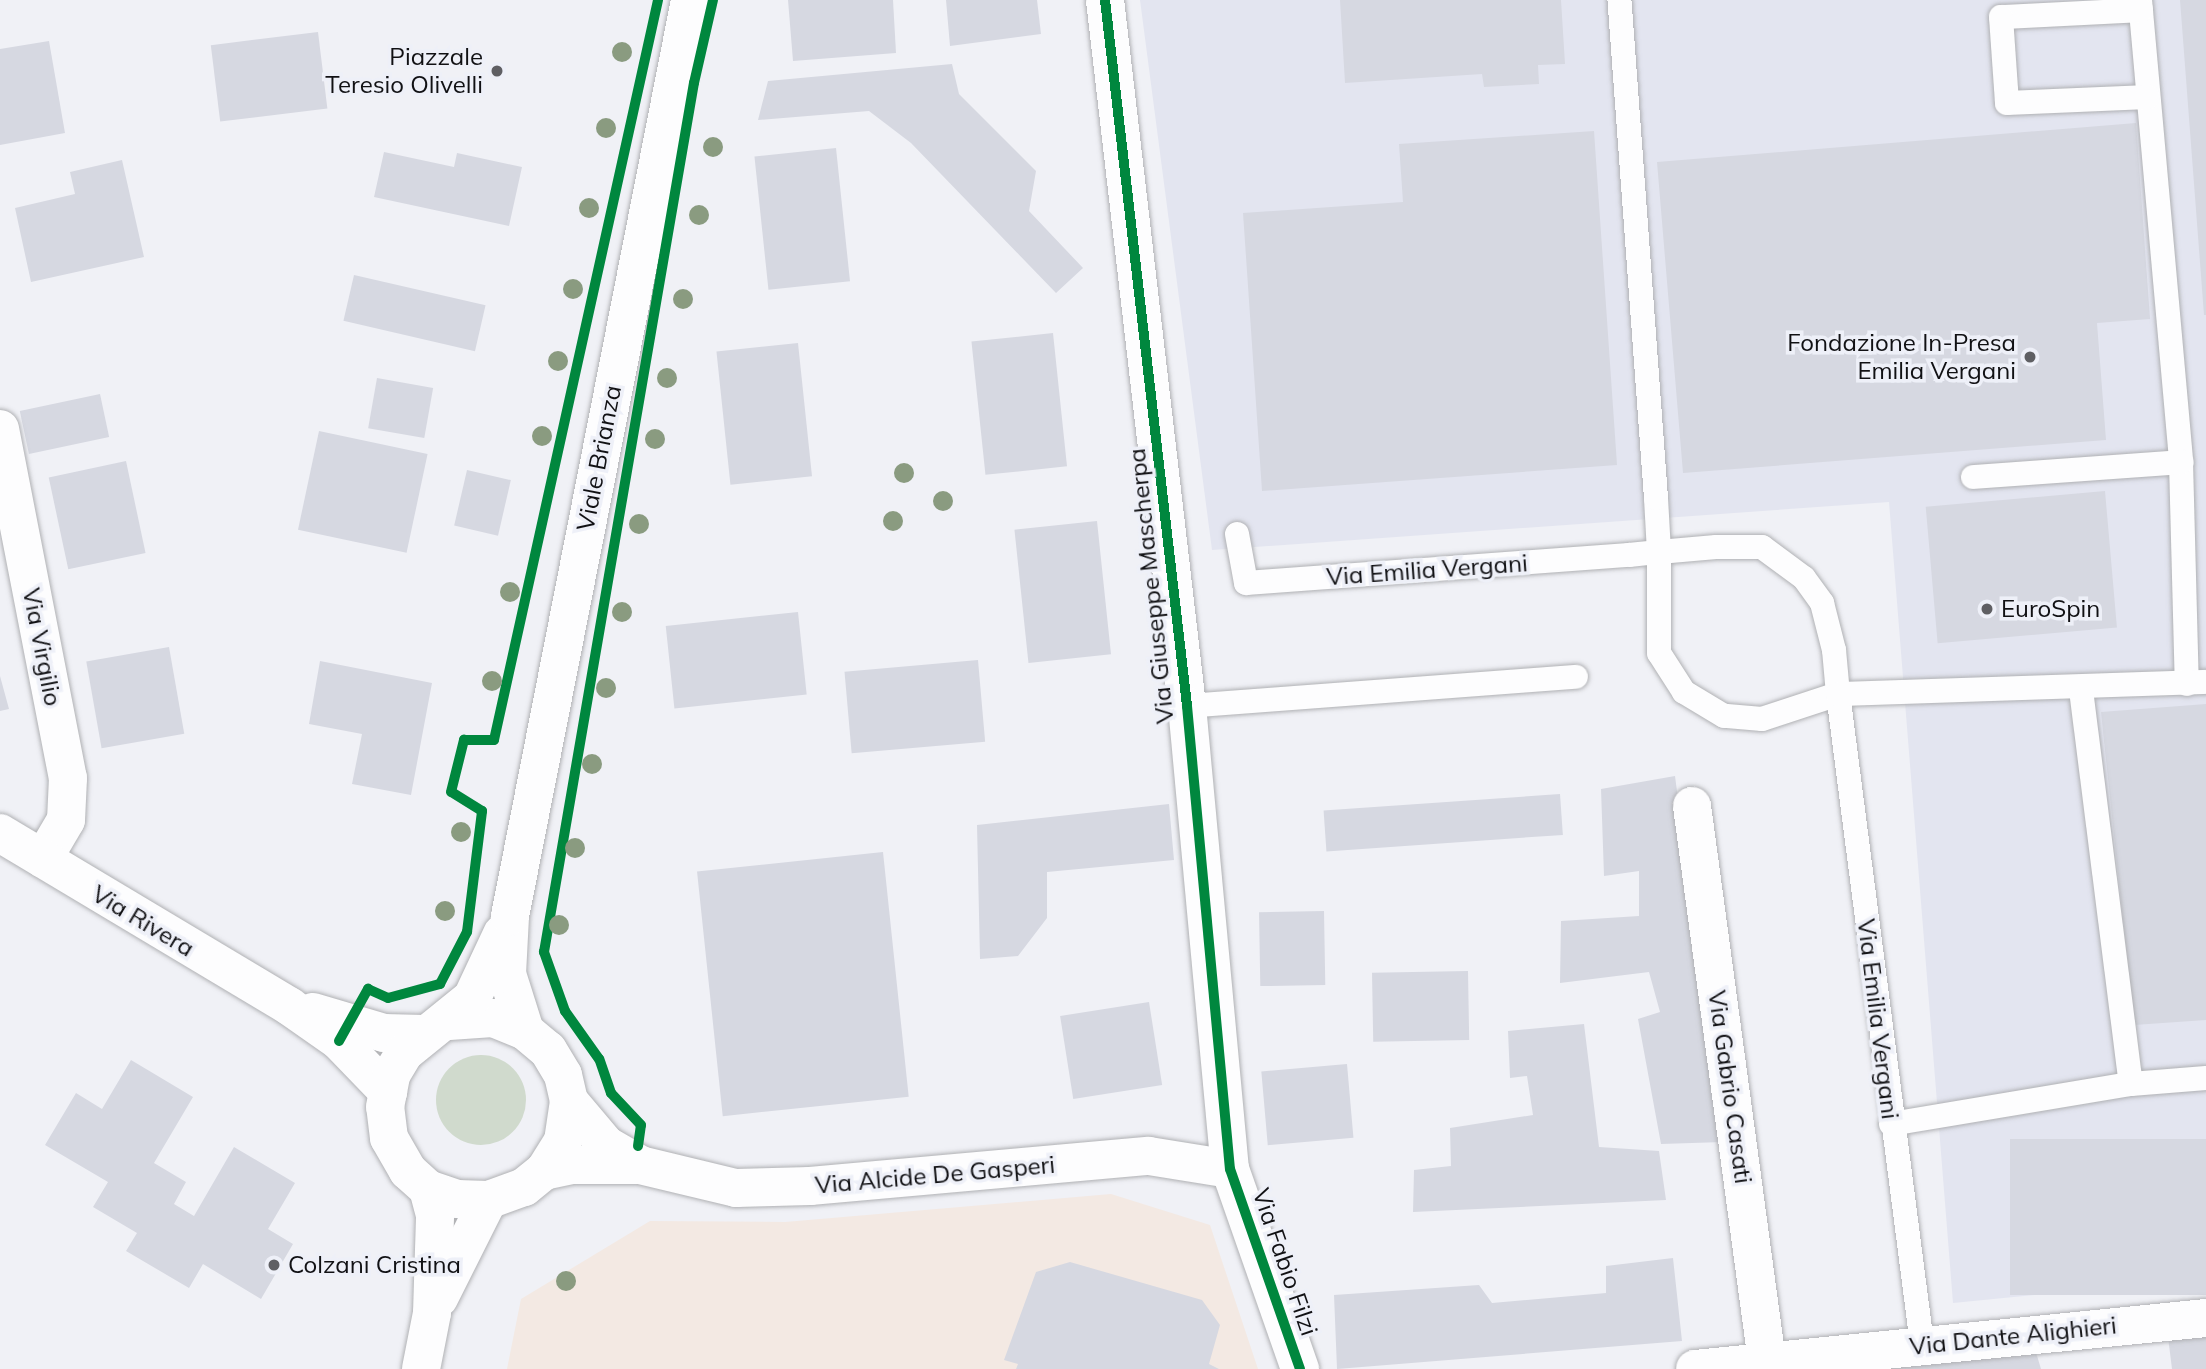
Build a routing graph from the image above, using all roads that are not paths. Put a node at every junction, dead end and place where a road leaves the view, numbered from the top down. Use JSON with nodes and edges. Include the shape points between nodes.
{"nodes":[{"id":1,"x":690,"y":0,"type":"edge"},
{"id":2,"x":1105,"y":0,"type":"edge"},
{"id":3,"x":1619,"y":0,"type":"edge"},
{"id":4,"x":2141,"y":5,"type":"edge"},
{"id":5,"x":2148,"y":97,"type":"junction"},
{"id":6,"x":0,"y":429,"type":"edge"},
{"id":7,"x":2181,"y":462,"type":"junction"},
{"id":8,"x":1973,"y":477,"type":"dead end"},
{"id":9,"x":1237,"y":534,"type":"dead end"},
{"id":10,"x":1659,"y":552,"type":"junction"},
{"id":11,"x":1576,"y":677,"type":"dead end"},
{"id":12,"x":2196,"y":683,"type":"edge"},
{"id":13,"x":2081,"y":690,"type":"junction"},
{"id":14,"x":1838,"y":694,"type":"junction"},
{"id":15,"x":1187,"y":706,"type":"junction"},
{"id":16,"x":1692,"y":806,"type":"dead end"},
{"id":17,"x":0,"y":833,"type":"edge"},
{"id":18,"x":43,"y":859,"type":"junction"},
{"id":19,"x":510,"y":916,"type":"junction"},
{"id":20,"x":289,"y":1006,"type":"junction"},
{"id":21,"x":437,"y":1027,"type":"junction"},
{"id":22,"x":526,"y":1031,"type":"junction"},
{"id":23,"x":2206,"y":1078,"type":"edge"},
{"id":24,"x":2131,"y":1084,"type":"junction"},
{"id":25,"x":388,"y":1093,"type":"junction"},
{"id":26,"x":569,"y":1101,"type":"junction"},
{"id":27,"x":1891,"y":1124,"type":"junction"},
{"id":28,"x":640,"y":1165,"type":"junction"},
{"id":29,"x":1230,"y":1169,"type":"junction"},
{"id":30,"x":544,"y":1171,"type":"junction"},
{"id":31,"x":428,"y":1189,"type":"junction"},
{"id":32,"x":488,"y":1200,"type":"junction"},
{"id":33,"x":432,"y":1313,"type":"junction"},
{"id":34,"x":2206,"y":1318,"type":"edge"},
{"id":35,"x":1922,"y":1344,"type":"junction"},
{"id":36,"x":1768,"y":1365,"type":"edge"},
{"id":37,"x":421,"y":1369,"type":"edge"},
{"id":38,"x":1300,"y":1369,"type":"edge"},
{"id":39,"x":1695,"y":1369,"type":"edge"}],
"edges":[{"from":1,"to":19,"type":"street","name":"Viale Brianza"},
{"from":2,"to":15,"type":"street","name":"Via Giuseppe Mascherpa"},
{"from":3,"to":10,"type":"lane"},
{"from":4,"to":5,"type":"lane"},
{"from":4,"to":5,"type":"lane","via":[[2001,17],[2007,103]]},
{"from":5,"to":7,"type":"lane"},
{"from":6,"to":18,"type":"street","name":"Via Virgilio","via":[[68,778],[66,820]]},
{"from":7,"to":8,"type":"lane"},
{"from":7,"to":12,"type":"lane"},
{"from":9,"to":10,"type":"lane","name":"Via Emilia Vergani","via":[[1245,583]]},
{"from":10,"to":14,"type":"lane","name":"Via Emilia Vergani","via":[[1762,547],[1804,578],[1822,603],[1834,650]]},
{"from":10,"to":14,"type":"lane","via":[[1659,653],[1684,692],[1724,716],[1762,719]]},
{"from":11,"to":15,"type":"lane"},
{"from":12,"to":13,"type":"lane"},
{"from":13,"to":14,"type":"lane"},
{"from":13,"to":24,"type":"lane"},
{"from":14,"to":27,"type":"lane","name":"Via Emilia Vergani"},
{"from":15,"to":29,"type":"street","name":"Via Giuseppe Mascherpa"},
{"from":16,"to":36,"type":"street","name":"Via Gabrio Casati"},
{"from":17,"to":18,"type":"street","name":"Via Rivera"},
{"from":18,"to":20,"type":"street","name":"Via Rivera"},
{"from":19,"to":21,"type":"street","name":"Viale Brianza","via":[[472,998]]},
{"from":19,"to":22,"type":"street","name":"Viale Brianza","via":[[507,974]]},
{"from":20,"to":21,"type":"street","name":"Via Rivera","via":[[384,1033]]},
{"from":20,"to":25,"type":"street","name":"Via Rivera","via":[[339,1041]]},
{"from":21,"to":22,"type":"street","name":"Viale Brianza","via":[[492,1018]]},
{"from":21,"to":25,"type":"street","name":"Viale Brianza","via":[[404,1054]]},
{"from":22,"to":26,"type":"street","name":"Viale Brianza","via":[[548,1051],[562,1075]]},
{"from":23,"to":24,"type":"lane"},
{"from":24,"to":27,"type":"lane"},
{"from":25,"to":31,"type":"street","name":"Viale Brianza","via":[[389,1139],[408,1171]]},
{"from":26,"to":28,"type":"street","name":"Via Alcide De Gasperi","via":[[606,1145]]},
{"from":26,"to":30,"type":"street","name":"Viale Brianza","via":[[563,1141]]},
{"from":27,"to":35,"type":"lane","name":"Via Emilia Vergani"},
{"from":28,"to":29,"type":"street","name":"Via Alcide De Gasperi","via":[[736,1188],[810,1186],[1149,1156]]},
{"from":28,"to":30,"type":"street","name":"Via Alcide De Gasperi","via":[[572,1165]]},
{"from":29,"to":38,"type":"street","name":"Via Fabio Filzi"},
{"from":30,"to":32,"type":"street","name":"Viale Brianza","via":[[524,1187]]},
{"from":31,"to":32,"type":"street","name":"Viale Brianza","via":[[457,1199]]},
{"from":31,"to":33,"type":"street","via":[[435,1215]]},
{"from":32,"to":33,"type":"street"},
{"from":33,"to":37,"type":"street"},
{"from":34,"to":35,"type":"street","name":"Via Dante Alighieri"},
{"from":35,"to":36,"type":"street","name":"Via Dante Alighieri"},
{"from":36,"to":39,"type":"street","name":"Via Dante Alighieri"}]}
